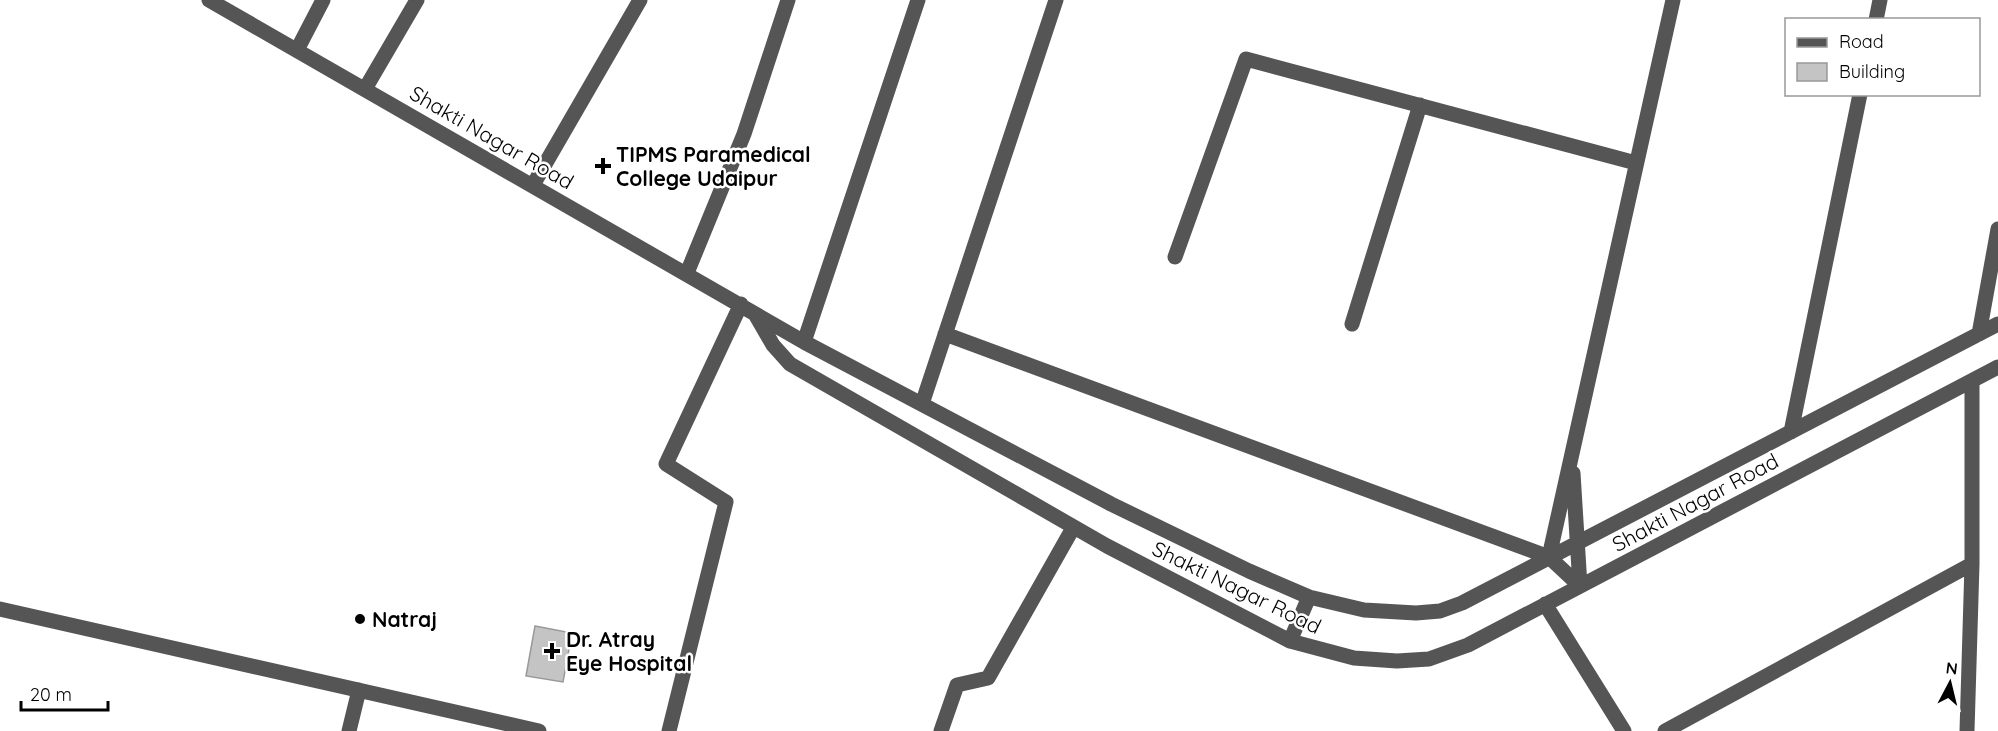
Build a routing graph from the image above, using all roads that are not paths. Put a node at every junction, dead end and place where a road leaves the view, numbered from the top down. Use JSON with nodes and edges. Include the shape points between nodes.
{"nodes":[{"id":1,"x":210,"y":0,"type":"edge"},
{"id":2,"x":323,"y":0,"type":"edge"},
{"id":3,"x":417,"y":0,"type":"edge"},
{"id":4,"x":640,"y":0,"type":"edge"},
{"id":5,"x":788,"y":0,"type":"edge"},
{"id":6,"x":918,"y":0,"type":"edge"},
{"id":7,"x":1056,"y":0,"type":"edge"},
{"id":8,"x":1672,"y":0,"type":"edge"},
{"id":9,"x":1880,"y":0,"type":"edge"},
{"id":10,"x":1876,"y":18,"type":"edge"},
{"id":11,"x":297,"y":50,"type":"junction"},
{"id":12,"x":365,"y":89,"type":"junction"},
{"id":13,"x":1860,"y":96,"type":"edge"},
{"id":14,"x":1420,"y":105,"type":"junction"},
{"id":15,"x":1636,"y":163,"type":"junction"},
{"id":16,"x":533,"y":185,"type":"junction"},
{"id":17,"x":1998,"y":230,"type":"edge"},
{"id":18,"x":1175,"y":257,"type":"dead end"},
{"id":19,"x":687,"y":273,"type":"junction"},
{"id":20,"x":747,"y":308,"type":"junction"},
{"id":21,"x":1352,"y":324,"type":"dead end"},
{"id":22,"x":1998,"y":324,"type":"edge"},
{"id":23,"x":945,"y":334,"type":"junction"},
{"id":24,"x":1979,"y":334,"type":"junction"},
{"id":25,"x":804,"y":342,"type":"junction"},
{"id":26,"x":1998,"y":367,"type":"edge"},
{"id":27,"x":1972,"y":381,"type":"junction"},
{"id":28,"x":922,"y":404,"type":"junction"},
{"id":29,"x":1791,"y":432,"type":"junction"},
{"id":30,"x":1572,"y":455,"type":"junction"},
{"id":31,"x":1074,"y":528,"type":"junction"},
{"id":32,"x":1578,"y":542,"type":"junction"},
{"id":33,"x":1549,"y":557,"type":"junction"},
{"id":34,"x":1972,"y":564,"type":"junction"},
{"id":35,"x":1580,"y":586,"type":"junction"},
{"id":36,"x":1309,"y":597,"type":"junction"},
{"id":37,"x":1545,"y":604,"type":"junction"},
{"id":38,"x":0,"y":609,"type":"edge"},
{"id":39,"x":1290,"y":641,"type":"junction"},
{"id":40,"x":359,"y":690,"type":"junction"},
{"id":41,"x":349,"y":731,"type":"edge"},
{"id":42,"x":539,"y":731,"type":"edge"},
{"id":43,"x":669,"y":731,"type":"edge"},
{"id":44,"x":940,"y":731,"type":"edge"},
{"id":45,"x":1624,"y":731,"type":"edge"},
{"id":46,"x":1665,"y":731,"type":"edge"},
{"id":47,"x":1967,"y":731,"type":"edge"}],
"edges":[{"from":1,"to":11,"type":"street","name":"Shakti Nagar Road"},
{"from":2,"to":11,"type":"street"},
{"from":3,"to":12,"type":"street"},
{"from":4,"to":16,"type":"street"},
{"from":5,"to":19,"type":"street","via":[[744,134]]},
{"from":6,"to":25,"type":"street"},
{"from":7,"to":23,"type":"street"},
{"from":8,"to":15,"type":"street"},
{"from":9,"to":10,"type":"street"},
{"from":11,"to":12,"type":"street","name":"Shakti Nagar Road"},
{"from":12,"to":16,"type":"street","name":"Shakti Nagar Road"},
{"from":13,"to":29,"type":"street"},
{"from":14,"to":15,"type":"street"},
{"from":14,"to":18,"type":"street","via":[[1246,59]]},
{"from":14,"to":21,"type":"street"},
{"from":15,"to":30,"type":"street"},
{"from":16,"to":19,"type":"street","name":"Shakti Nagar Road"},
{"from":17,"to":24,"type":"street"},
{"from":19,"to":20,"type":"street","name":"Shakti Nagar Road"},
{"from":20,"to":25,"type":"street","name":"Shakti Nagar Road"},
{"from":20,"to":31,"type":"street","name":"Shakti Nagar Road","via":[[790,364]]},
{"from":20,"to":43,"type":"street","via":[[666,464],[726,502]]},
{"from":22,"to":24,"type":"street","name":"Shakti Nagar Road"},
{"from":23,"to":28,"type":"street"},
{"from":23,"to":33,"type":"street"},
{"from":24,"to":29,"type":"street","name":"Shakti Nagar Road"},
{"from":25,"to":28,"type":"street","name":"Shakti Nagar Road"},
{"from":26,"to":27,"type":"street","name":"Shakti Nagar Road"},
{"from":27,"to":34,"type":"street"},
{"from":27,"to":35,"type":"street","name":"Shakti Nagar Road"},
{"from":28,"to":36,"type":"street","name":"Shakti Nagar Road","via":[[1111,504]]},
{"from":29,"to":32,"type":"street","name":"Shakti Nagar Road"},
{"from":30,"to":32,"type":"street"},
{"from":30,"to":33,"type":"street"},
{"from":31,"to":39,"type":"street","name":"Shakti Nagar Road"},
{"from":31,"to":44,"type":"street","via":[[988,678],[957,686]]},
{"from":32,"to":33,"type":"street","name":"Shakti Nagar Road"},
{"from":32,"to":35,"type":"street"},
{"from":33,"to":35,"type":"street"},
{"from":33,"to":36,"type":"street","name":"Shakti Nagar Road","via":[[1440,611],[1364,610]]},
{"from":34,"to":46,"type":"street"},
{"from":34,"to":47,"type":"street"},
{"from":35,"to":37,"type":"street","name":"Shakti Nagar Road"},
{"from":36,"to":39,"type":"street"},
{"from":37,"to":39,"type":"street","name":"Shakti Nagar Road","via":[[1458,649],[1417,661],[1354,658]]},
{"from":37,"to":45,"type":"street"},
{"from":38,"to":40,"type":"street"},
{"from":40,"to":41,"type":"street"},
{"from":40,"to":42,"type":"street"}]}
